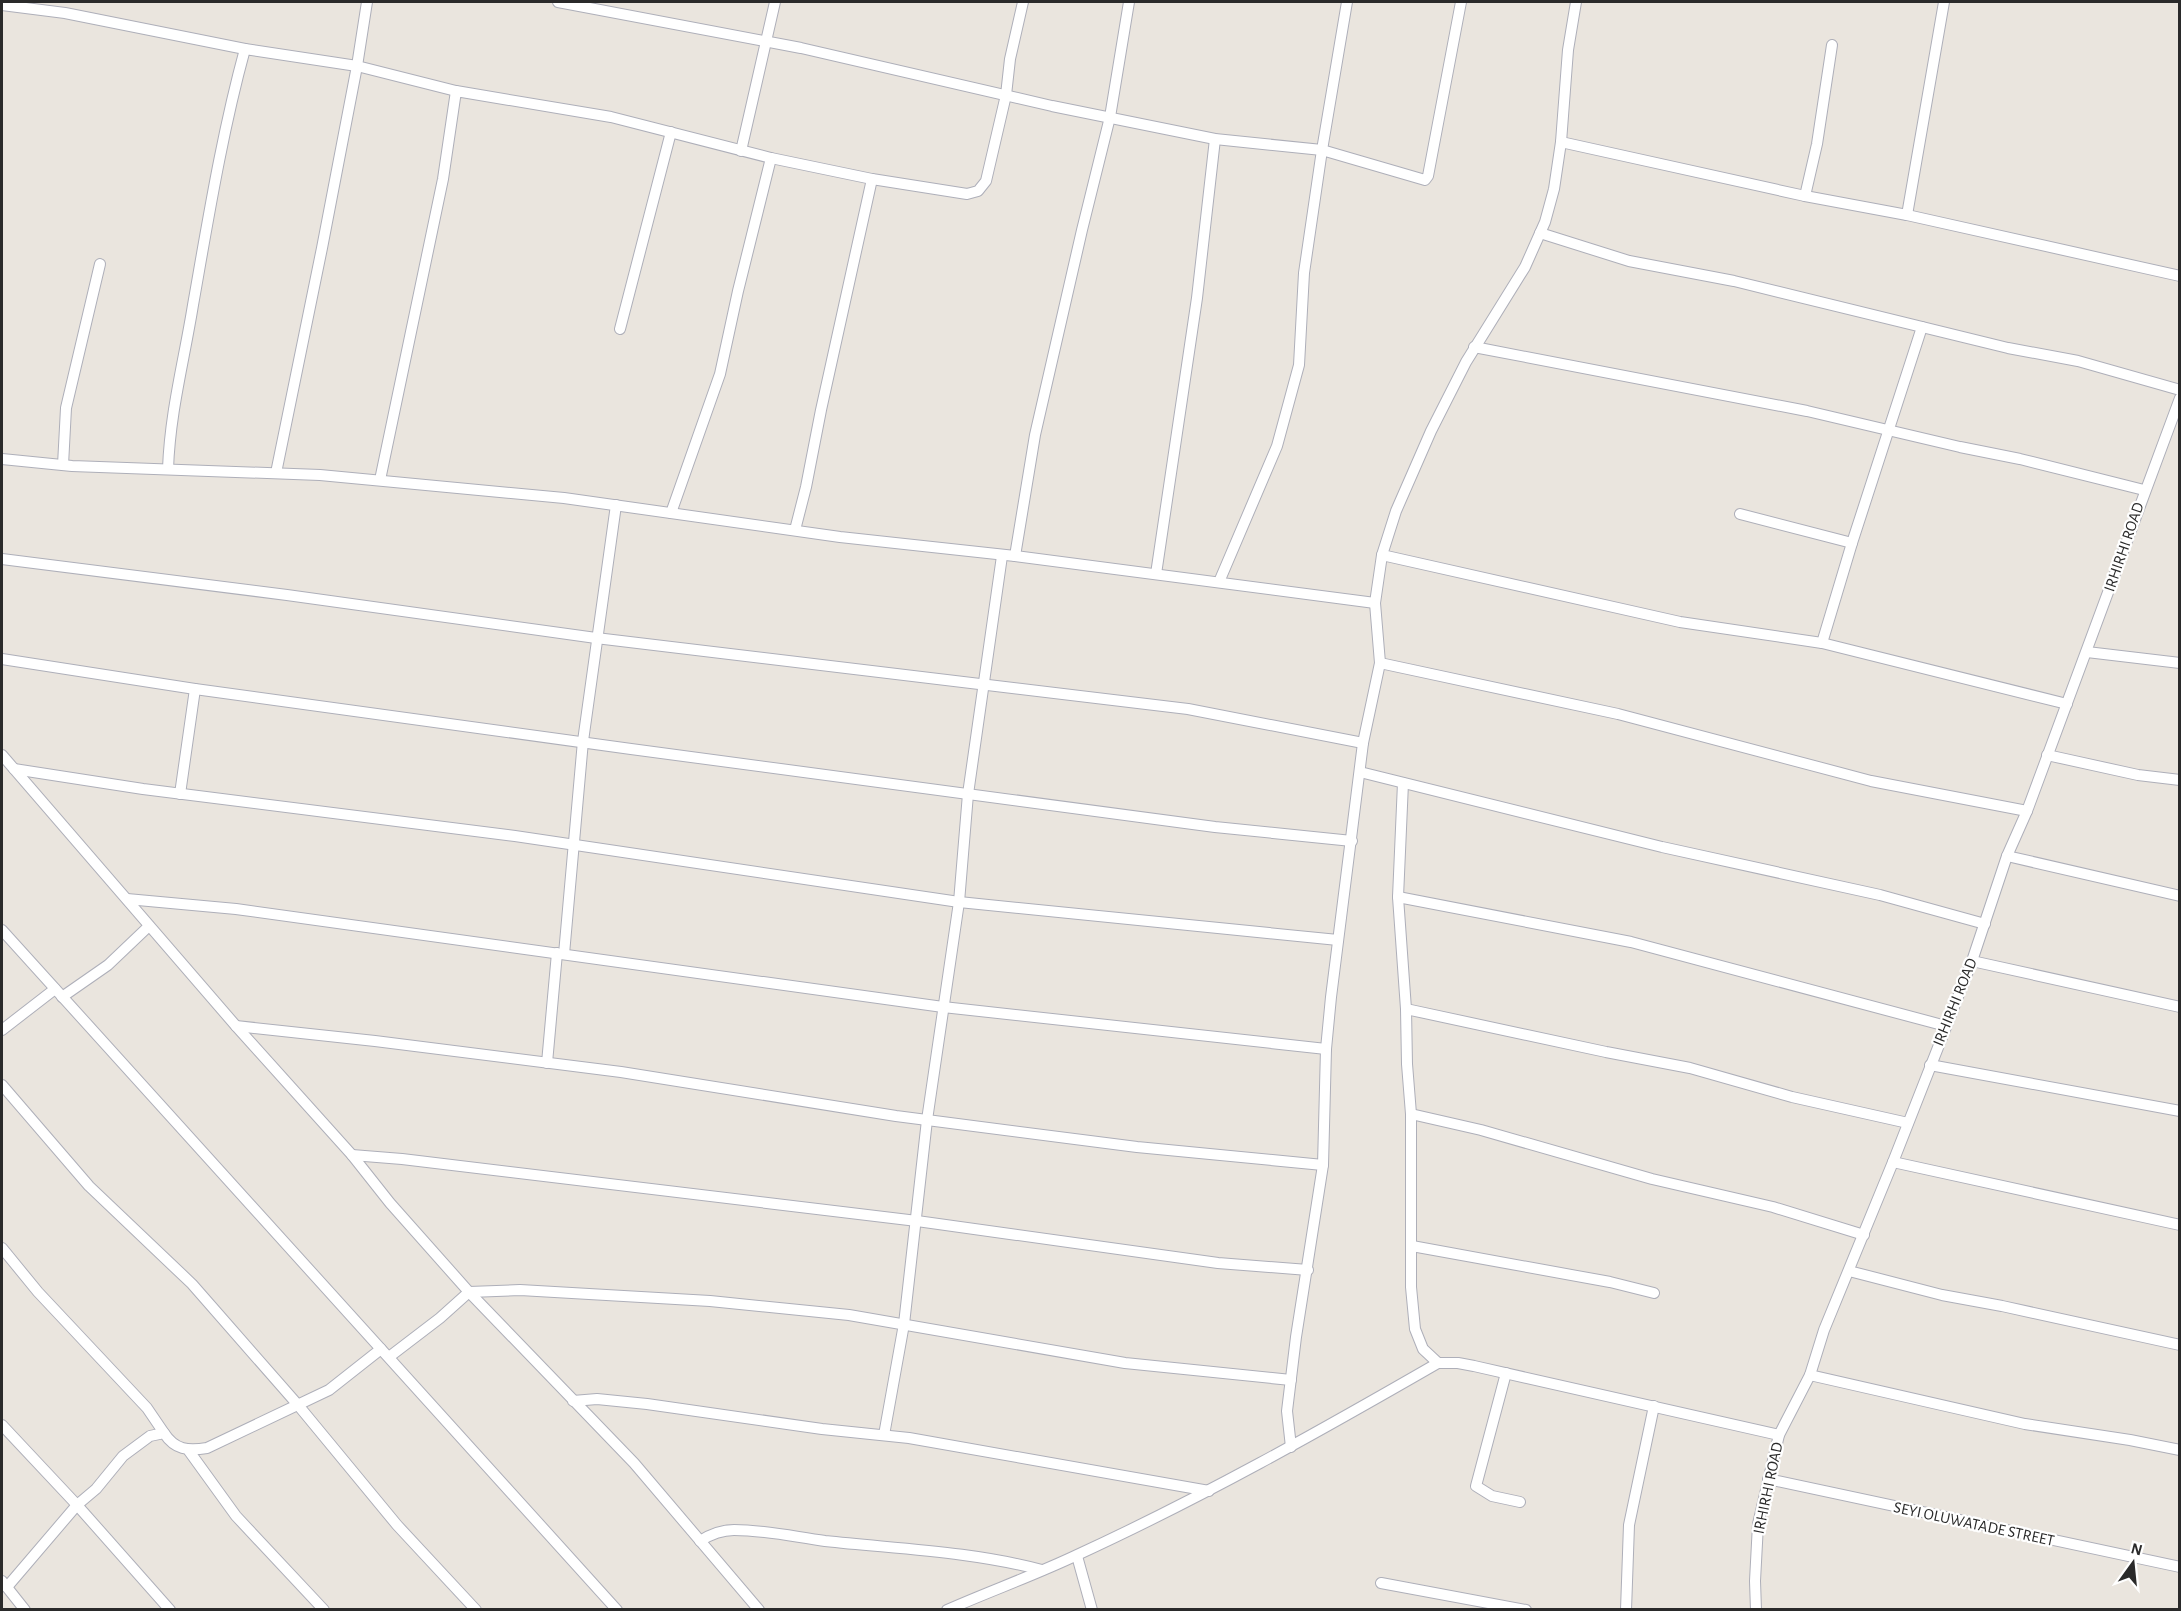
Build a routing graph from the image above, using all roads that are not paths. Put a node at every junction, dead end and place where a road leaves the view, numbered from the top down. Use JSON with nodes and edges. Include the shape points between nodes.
{"nodes":[{"id":1,"x":367,"y":2,"type":"edge"},
{"id":2,"x":558,"y":2,"type":"edge"},
{"id":3,"x":775,"y":2,"type":"edge"},
{"id":4,"x":1023,"y":2,"type":"edge"},
{"id":5,"x":1129,"y":2,"type":"edge"},
{"id":6,"x":1347,"y":2,"type":"edge"},
{"id":7,"x":1461,"y":2,"type":"edge"},
{"id":8,"x":1576,"y":2,"type":"edge"},
{"id":9,"x":1944,"y":2,"type":"edge"},
{"id":10,"x":2,"y":5,"type":"edge"},
{"id":11,"x":767,"y":41,"type":"junction"},
{"id":12,"x":1832,"y":45,"type":"dead end"},
{"id":13,"x":245,"y":49,"type":"junction"},
{"id":14,"x":357,"y":66,"type":"junction"},
{"id":15,"x":456,"y":91,"type":"junction"},
{"id":16,"x":1006,"y":95,"type":"junction"},
{"id":17,"x":1110,"y":117,"type":"junction"},
{"id":18,"x":671,"y":132,"type":"junction"},
{"id":19,"x":1215,"y":139,"type":"junction"},
{"id":20,"x":1560,"y":142,"type":"junction"},
{"id":21,"x":1322,"y":150,"type":"junction"},
{"id":22,"x":741,"y":151,"type":"junction"},
{"id":23,"x":771,"y":158,"type":"junction"},
{"id":24,"x":872,"y":179,"type":"junction"},
{"id":25,"x":1804,"y":196,"type":"junction"},
{"id":26,"x":1907,"y":215,"type":"junction"},
{"id":27,"x":1540,"y":233,"type":"junction"},
{"id":28,"x":100,"y":264,"type":"dead end"},
{"id":29,"x":2180,"y":276,"type":"edge"},
{"id":30,"x":1922,"y":327,"type":"junction"},
{"id":31,"x":620,"y":329,"type":"dead end"},
{"id":32,"x":1474,"y":347,"type":"junction"},
{"id":33,"x":2180,"y":390,"type":"edge"},
{"id":34,"x":2180,"y":398,"type":"edge"},
{"id":35,"x":2175,"y":419,"type":"edge"},
{"id":36,"x":1888,"y":429,"type":"junction"},
{"id":37,"x":2,"y":459,"type":"edge"},
{"id":38,"x":63,"y":465,"type":"junction"},
{"id":39,"x":168,"y":469,"type":"junction"},
{"id":40,"x":276,"y":473,"type":"junction"},
{"id":41,"x":380,"y":480,"type":"junction"},
{"id":42,"x":2144,"y":490,"type":"junction"},
{"id":43,"x":616,"y":505,"type":"junction"},
{"id":44,"x":671,"y":513,"type":"junction"},
{"id":45,"x":1740,"y":514,"type":"dead end"},
{"id":46,"x":795,"y":530,"type":"junction"},
{"id":47,"x":1852,"y":543,"type":"junction"},
{"id":48,"x":1382,"y":555,"type":"junction"},
{"id":49,"x":1002,"y":556,"type":"junction"},
{"id":50,"x":1015,"y":556,"type":"junction"},
{"id":51,"x":2,"y":559,"type":"edge"},
{"id":52,"x":1156,"y":574,"type":"junction"},
{"id":53,"x":1220,"y":582,"type":"junction"},
{"id":54,"x":1376,"y":603,"type":"junction"},
{"id":55,"x":596,"y":638,"type":"junction"},
{"id":56,"x":1822,"y":643,"type":"junction"},
{"id":57,"x":2087,"y":652,"type":"junction"},
{"id":58,"x":2,"y":659,"type":"edge"},
{"id":59,"x":1380,"y":663,"type":"junction"},
{"id":60,"x":2180,"y":663,"type":"edge"},
{"id":61,"x":984,"y":683,"type":"junction"},
{"id":62,"x":195,"y":689,"type":"junction"},
{"id":63,"x":2067,"y":704,"type":"junction"},
{"id":64,"x":583,"y":741,"type":"junction"},
{"id":65,"x":1363,"y":743,"type":"junction"},
{"id":66,"x":2,"y":755,"type":"edge"},
{"id":67,"x":2047,"y":755,"type":"junction"},
{"id":68,"x":14,"y":769,"type":"junction"},
{"id":69,"x":1360,"y":772,"type":"junction"},
{"id":70,"x":2180,"y":780,"type":"edge"},
{"id":71,"x":1402,"y":783,"type":"junction"},
{"id":72,"x":180,"y":794,"type":"junction"},
{"id":73,"x":968,"y":794,"type":"junction"},
{"id":74,"x":2027,"y":811,"type":"junction"},
{"id":75,"x":1352,"y":841,"type":"junction"},
{"id":76,"x":574,"y":845,"type":"junction"},
{"id":77,"x":2007,"y":856,"type":"junction"},
{"id":78,"x":2180,"y":896,"type":"edge"},
{"id":79,"x":1398,"y":897,"type":"junction"},
{"id":80,"x":127,"y":899,"type":"junction"},
{"id":81,"x":959,"y":902,"type":"junction"},
{"id":82,"x":1984,"y":924,"type":"junction"},
{"id":83,"x":149,"y":926,"type":"junction"},
{"id":84,"x":2,"y":930,"type":"edge"},
{"id":85,"x":1338,"y":940,"type":"junction"},
{"id":86,"x":561,"y":954,"type":"junction"},
{"id":87,"x":1972,"y":961,"type":"junction"},
{"id":88,"x":58,"y":993,"type":"junction"},
{"id":89,"x":943,"y":1006,"type":"junction"},
{"id":90,"x":2180,"y":1007,"type":"edge"},
{"id":91,"x":1406,"y":1009,"type":"junction"},
{"id":92,"x":236,"y":1026,"type":"junction"},
{"id":93,"x":1946,"y":1026,"type":"junction"},
{"id":94,"x":2,"y":1030,"type":"edge"},
{"id":95,"x":1326,"y":1049,"type":"junction"},
{"id":96,"x":547,"y":1063,"type":"junction"},
{"id":97,"x":1930,"y":1065,"type":"junction"},
{"id":98,"x":2,"y":1085,"type":"edge"},
{"id":99,"x":2180,"y":1112,"type":"edge"},
{"id":100,"x":1411,"y":1114,"type":"junction"},
{"id":101,"x":927,"y":1120,"type":"junction"},
{"id":102,"x":1908,"y":1123,"type":"junction"},
{"id":103,"x":352,"y":1155,"type":"junction"},
{"id":104,"x":1893,"y":1162,"type":"junction"},
{"id":105,"x":1323,"y":1165,"type":"junction"},
{"id":106,"x":917,"y":1221,"type":"junction"},
{"id":107,"x":2180,"y":1225,"type":"edge"},
{"id":108,"x":1864,"y":1236,"type":"junction"},
{"id":109,"x":1412,"y":1246,"type":"junction"},
{"id":110,"x":2,"y":1248,"type":"edge"},
{"id":111,"x":1308,"y":1270,"type":"junction"},
{"id":112,"x":1849,"y":1271,"type":"junction"},
{"id":113,"x":469,"y":1292,"type":"junction"},
{"id":114,"x":1654,"y":1293,"type":"dead end"},
{"id":115,"x":904,"y":1324,"type":"junction"},
{"id":116,"x":2180,"y":1345,"type":"edge"},
{"id":117,"x":385,"y":1353,"type":"junction"},
{"id":118,"x":1438,"y":1364,"type":"junction"},
{"id":119,"x":1506,"y":1373,"type":"junction"},
{"id":120,"x":1810,"y":1375,"type":"junction"},
{"id":121,"x":1291,"y":1380,"type":"junction"},
{"id":122,"x":573,"y":1401,"type":"junction"},
{"id":123,"x":298,"y":1405,"type":"junction"},
{"id":124,"x":1654,"y":1406,"type":"junction"},
{"id":125,"x":2,"y":1425,"type":"edge"},
{"id":126,"x":164,"y":1433,"type":"junction"},
{"id":127,"x":884,"y":1435,"type":"junction"},
{"id":128,"x":1779,"y":1436,"type":"junction"},
{"id":129,"x":1291,"y":1447,"type":"junction"},
{"id":130,"x":189,"y":1450,"type":"junction"},
{"id":131,"x":2180,"y":1450,"type":"edge"},
{"id":132,"x":1768,"y":1479,"type":"junction"},
{"id":133,"x":1209,"y":1491,"type":"junction"},
{"id":134,"x":1520,"y":1503,"type":"dead end"},
{"id":135,"x":77,"y":1505,"type":"junction"},
{"id":136,"x":700,"y":1541,"type":"junction"},
{"id":137,"x":1077,"y":1556,"type":"junction"},
{"id":138,"x":2180,"y":1567,"type":"edge"},
{"id":139,"x":1042,"y":1570,"type":"junction"},
{"id":140,"x":1381,"y":1582,"type":"dead end"},
{"id":141,"x":4,"y":1584,"type":"edge"},
{"id":142,"x":25,"y":1610,"type":"edge"},
{"id":143,"x":170,"y":1610,"type":"edge"},
{"id":144,"x":324,"y":1610,"type":"edge"},
{"id":145,"x":476,"y":1610,"type":"edge"},
{"id":146,"x":617,"y":1610,"type":"edge"},
{"id":147,"x":759,"y":1610,"type":"edge"},
{"id":148,"x":947,"y":1610,"type":"edge"},
{"id":149,"x":1092,"y":1610,"type":"edge"},
{"id":150,"x":1526,"y":1610,"type":"edge"},
{"id":151,"x":1626,"y":1610,"type":"edge"},
{"id":152,"x":1756,"y":1610,"type":"edge"}],
"edges":[{"from":1,"to":14,"type":"street"},
{"from":2,"to":11,"type":"street"},
{"from":3,"to":11,"type":"street"},
{"from":4,"to":16,"type":"street"},
{"from":5,"to":17,"type":"street"},
{"from":6,"to":21,"type":"street"},
{"from":7,"to":21,"type":"street","via":[[1427,179]]},
{"from":8,"to":20,"type":"street"},
{"from":9,"to":26,"type":"street"},
{"from":10,"to":13,"type":"street","via":[[64,13]]},
{"from":11,"to":16,"type":"street"},
{"from":11,"to":22,"type":"street"},
{"from":12,"to":25,"type":"street","via":[[1818,144]]},
{"from":13,"to":14,"type":"street"},
{"from":13,"to":39,"type":"street","via":[[231,103],[182,360]]},
{"from":14,"to":15,"type":"street"},
{"from":14,"to":40,"type":"street"},
{"from":15,"to":18,"type":"street","via":[[611,117]]},
{"from":15,"to":41,"type":"street","via":[[443,179]]},
{"from":16,"to":17,"type":"street"},
{"from":16,"to":24,"type":"street","via":[[986,181],[978,191],[967,194]]},
{"from":17,"to":19,"type":"street"},
{"from":17,"to":50,"type":"street","via":[[1035,435]]},
{"from":18,"to":22,"type":"street"},
{"from":18,"to":31,"type":"street"},
{"from":19,"to":21,"type":"street"},
{"from":19,"to":52,"type":"street","via":[[1197,298]]},
{"from":20,"to":25,"type":"street"},
{"from":20,"to":27,"type":"street","via":[[1554,189]]},
{"from":21,"to":53,"type":"street","via":[[1304,273],[1299,365],[1277,446]]},
{"from":22,"to":23,"type":"street"},
{"from":23,"to":24,"type":"street"},
{"from":23,"to":44,"type":"street","via":[[720,374]]},
{"from":24,"to":46,"type":"street"},
{"from":25,"to":26,"type":"street"},
{"from":26,"to":29,"type":"street"},
{"from":27,"to":30,"type":"street","via":[[1629,261],[1734,281]]},
{"from":27,"to":32,"type":"street","via":[[1525,267]]},
{"from":28,"to":38,"type":"street","via":[[66,408]]},
{"from":30,"to":33,"type":"street","via":[[2078,361]]},
{"from":30,"to":36,"type":"street"},
{"from":32,"to":36,"type":"street"},
{"from":32,"to":48,"type":"street","via":[[1409,481]]},
{"from":34,"to":35,"type":"street","name":"IRHIRHI ROAD"},
{"from":35,"to":42,"type":"street","name":"IRHIRHI ROAD"},
{"from":36,"to":42,"type":"street"},
{"from":36,"to":47,"type":"street"},
{"from":37,"to":38,"type":"street"},
{"from":38,"to":39,"type":"street"},
{"from":39,"to":40,"type":"street"},
{"from":40,"to":41,"type":"street"},
{"from":41,"to":43,"type":"street"},
{"from":42,"to":57,"type":"street","name":"IRHIRHI ROAD"},
{"from":43,"to":44,"type":"street"},
{"from":43,"to":55,"type":"street"},
{"from":44,"to":46,"type":"street"},
{"from":45,"to":47,"type":"street"},
{"from":46,"to":49,"type":"street"},
{"from":47,"to":56,"type":"street"},
{"from":48,"to":54,"type":"street"},
{"from":48,"to":56,"type":"street","via":[[1680,622]]},
{"from":49,"to":50,"type":"street"},
{"from":49,"to":61,"type":"street"},
{"from":50,"to":52,"type":"street"},
{"from":51,"to":55,"type":"street"},
{"from":52,"to":53,"type":"street"},
{"from":53,"to":54,"type":"street"},
{"from":54,"to":59,"type":"street"},
{"from":55,"to":61,"type":"street"},
{"from":55,"to":64,"type":"street"},
{"from":56,"to":63,"type":"street"},
{"from":57,"to":60,"type":"street"},
{"from":57,"to":63,"type":"street","name":"IRHIRHI ROAD"},
{"from":58,"to":62,"type":"street"},
{"from":59,"to":65,"type":"street"},
{"from":59,"to":74,"type":"street","via":[[1618,714],[1871,781]]},
{"from":61,"to":65,"type":"street","via":[[1188,709]]},
{"from":61,"to":73,"type":"street"},
{"from":62,"to":64,"type":"street"},
{"from":62,"to":72,"type":"street"},
{"from":63,"to":67,"type":"street","name":"IRHIRHI ROAD"},
{"from":64,"to":73,"type":"street"},
{"from":64,"to":76,"type":"street"},
{"from":65,"to":69,"type":"street"},
{"from":66,"to":68,"type":"street"},
{"from":67,"to":70,"type":"street"},
{"from":67,"to":74,"type":"street","name":"IRHIRHI ROAD"},
{"from":68,"to":72,"type":"street"},
{"from":68,"to":80,"type":"street"},
{"from":69,"to":71,"type":"street"},
{"from":69,"to":75,"type":"street"},
{"from":71,"to":79,"type":"street"},
{"from":71,"to":82,"type":"street","via":[[1880,895]]},
{"from":72,"to":76,"type":"street"},
{"from":73,"to":75,"type":"street"},
{"from":73,"to":81,"type":"street"},
{"from":74,"to":77,"type":"street","name":"IRHIRHI ROAD"},
{"from":75,"to":85,"type":"street"},
{"from":76,"to":81,"type":"street"},
{"from":76,"to":86,"type":"street"},
{"from":77,"to":78,"type":"street"},
{"from":77,"to":82,"type":"street","name":"IRHIRHI ROAD"},
{"from":79,"to":91,"type":"street"},
{"from":79,"to":93,"type":"street","via":[[1631,942]]},
{"from":80,"to":83,"type":"street"},
{"from":80,"to":86,"type":"street","via":[[236,909]]},
{"from":81,"to":85,"type":"street"},
{"from":81,"to":89,"type":"street"},
{"from":82,"to":87,"type":"street","name":"IRHIRHI ROAD"},
{"from":83,"to":88,"type":"street","via":[[108,965]]},
{"from":83,"to":92,"type":"street"},
{"from":84,"to":88,"type":"street"},
{"from":85,"to":95,"type":"street"},
{"from":86,"to":89,"type":"street"},
{"from":86,"to":96,"type":"street"},
{"from":87,"to":90,"type":"street"},
{"from":87,"to":93,"type":"street","name":"IRHIRHI ROAD"},
{"from":88,"to":94,"type":"street"},
{"from":88,"to":117,"type":"street"},
{"from":89,"to":95,"type":"street"},
{"from":89,"to":101,"type":"street"},
{"from":91,"to":100,"type":"street"},
{"from":91,"to":102,"type":"street","via":[[1690,1068],[1792,1097]]},
{"from":92,"to":96,"type":"street"},
{"from":92,"to":103,"type":"street"},
{"from":93,"to":97,"type":"street","name":"IRHIRHI ROAD"},
{"from":95,"to":105,"type":"street"},
{"from":96,"to":101,"type":"street"},
{"from":97,"to":99,"type":"street"},
{"from":97,"to":102,"type":"street","name":"IRHIRHI ROAD"},
{"from":98,"to":123,"type":"street","via":[[90,1186],[192,1284]]},
{"from":100,"to":108,"type":"street","via":[[1773,1207]]},
{"from":100,"to":109,"type":"street"},
{"from":101,"to":105,"type":"street","via":[[1137,1147]]},
{"from":101,"to":106,"type":"street"},
{"from":102,"to":104,"type":"street","name":"IRHIRHI ROAD"},
{"from":103,"to":106,"type":"street"},
{"from":103,"to":113,"type":"street"},
{"from":104,"to":107,"type":"street"},
{"from":104,"to":108,"type":"street","name":"IRHIRHI ROAD"},
{"from":105,"to":111,"type":"street"},
{"from":106,"to":111,"type":"street","via":[[1218,1263]]},
{"from":106,"to":115,"type":"street"},
{"from":108,"to":112,"type":"street","name":"IRHIRHI ROAD"},
{"from":109,"to":114,"type":"street"},
{"from":109,"to":118,"type":"street","via":[[1415,1329],[1423,1350]]},
{"from":110,"to":126,"type":"street","via":[[147,1408]]},
{"from":111,"to":121,"type":"street"},
{"from":112,"to":116,"type":"street","via":[[1941,1295]]},
{"from":112,"to":120,"type":"street","name":"IRHIRHI ROAD"},
{"from":113,"to":115,"type":"street","via":[[520,1290],[710,1301]]},
{"from":113,"to":117,"type":"street","via":[[440,1318]]},
{"from":113,"to":122,"type":"street"},
{"from":115,"to":121,"type":"street","via":[[1125,1363]]},
{"from":115,"to":127,"type":"street"},
{"from":117,"to":123,"type":"street","via":[[329,1390]]},
{"from":117,"to":146,"type":"street"},
{"from":118,"to":119,"type":"street","via":[[1458,1363]]},
{"from":118,"to":129,"type":"street"},
{"from":119,"to":124,"type":"street"},
{"from":119,"to":134,"type":"street","via":[[1476,1486],[1492,1496]]},
{"from":120,"to":128,"type":"street","name":"IRHIRHI ROAD"},
{"from":120,"to":131,"type":"street","via":[[2025,1424]]},
{"from":121,"to":129,"type":"street","via":[[1287,1412]]},
{"from":122,"to":127,"type":"street","via":[[647,1404]]},
{"from":122,"to":136,"type":"street","via":[[634,1463]]},
{"from":123,"to":130,"type":"street","via":[[207,1448]]},
{"from":123,"to":145,"type":"street","via":[[397,1525]]},
{"from":124,"to":128,"type":"street"},
{"from":124,"to":151,"type":"street","via":[[1629,1525]]},
{"from":125,"to":135,"type":"street"},
{"from":126,"to":130,"type":"street","via":[[169,1441]]},
{"from":126,"to":135,"type":"street","via":[[150,1436],[123,1456]]},
{"from":127,"to":133,"type":"street"},
{"from":128,"to":132,"type":"street","name":"IRHIRHI ROAD"},
{"from":129,"to":133,"type":"street"},
{"from":130,"to":144,"type":"street","via":[[236,1516]]},
{"from":132,"to":138,"type":"street","name":"SEYI OLUWATADE STREET"},
{"from":132,"to":152,"type":"street","name":"IRHIRHI ROAD","via":[[1758,1524]]},
{"from":133,"to":137,"type":"street"},
{"from":135,"to":141,"type":"street"},
{"from":135,"to":143,"type":"street"},
{"from":136,"to":139,"type":"street","via":[[712,1533],[732,1530],[775,1533],[983,1556]]},
{"from":136,"to":147,"type":"street"},
{"from":137,"to":139,"type":"street"},
{"from":137,"to":149,"type":"street"},
{"from":139,"to":148,"type":"street"},
{"from":140,"to":150,"type":"street"},
{"from":141,"to":142,"type":"street"}]}
